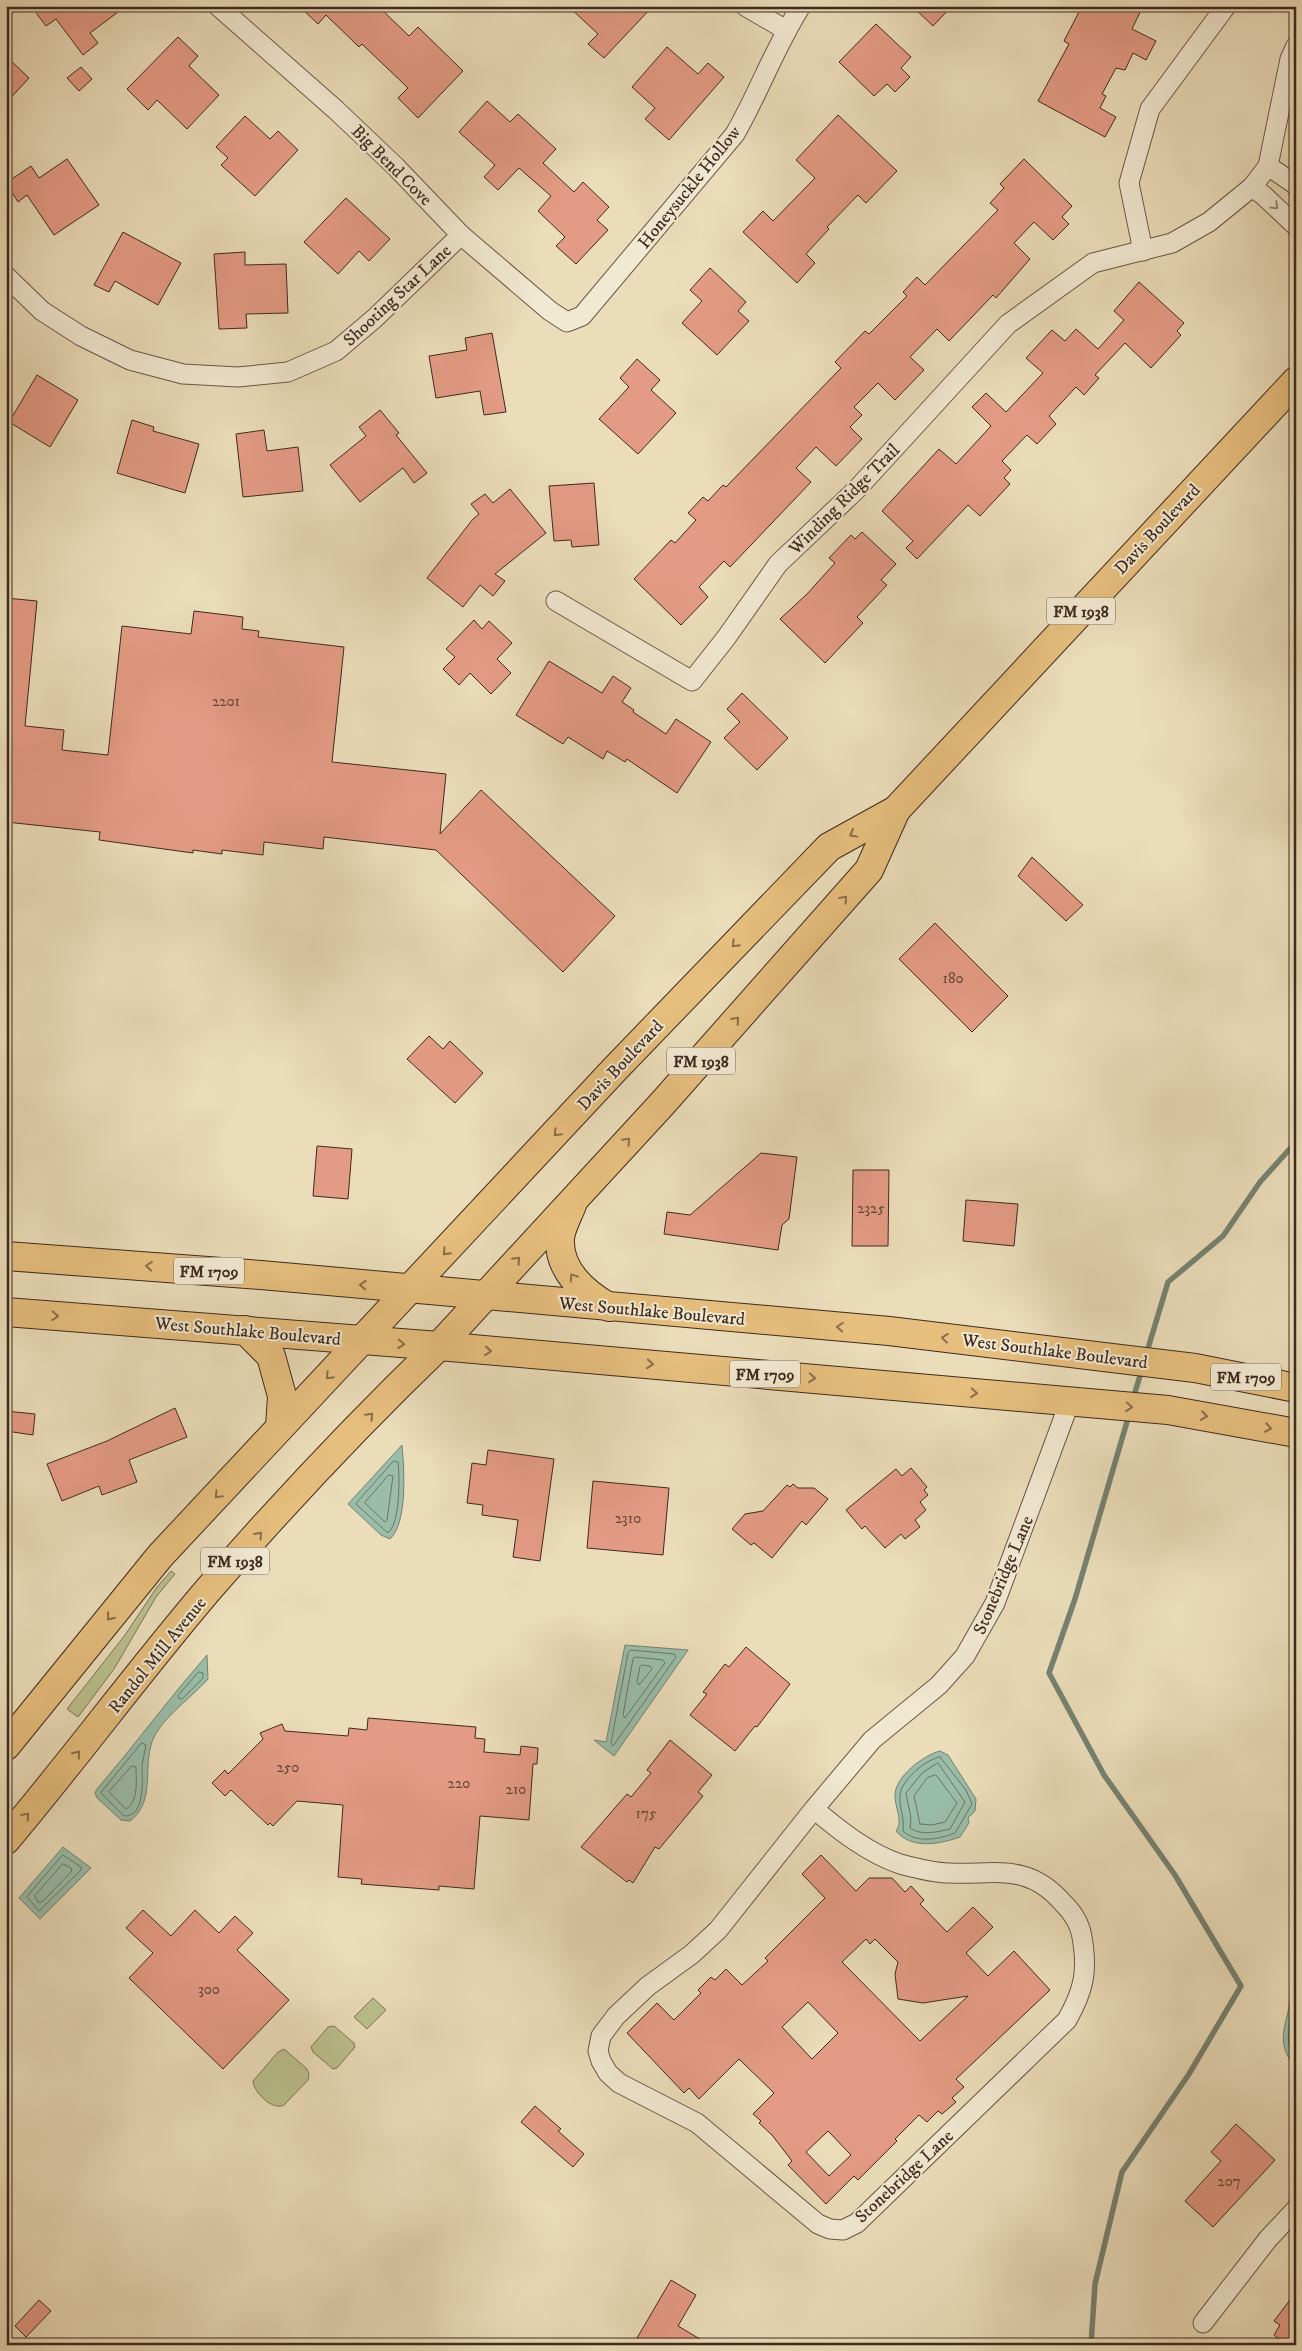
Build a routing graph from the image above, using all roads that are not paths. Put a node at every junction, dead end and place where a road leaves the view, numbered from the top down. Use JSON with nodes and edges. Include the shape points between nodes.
{"nodes":[{"id":1,"x":218,"y":6,"type":"edge"},
{"id":2,"x":745,"y":6,"type":"edge"},
{"id":3,"x":801,"y":6,"type":"edge"},
{"id":4,"x":1226,"y":6,"type":"edge"},
{"id":5,"x":786,"y":30,"type":"junction"},
{"id":6,"x":1296,"y":46,"type":"edge"},
{"id":7,"x":1268,"y":166,"type":"junction"},
{"id":8,"x":1296,"y":185,"type":"edge"},
{"id":9,"x":1252,"y":187,"type":"junction"},
{"id":10,"x":1296,"y":226,"type":"edge"},
{"id":11,"x":461,"y":235,"type":"junction"},
{"id":12,"x":1143,"y":251,"type":"junction"},
{"id":13,"x":6,"y":276,"type":"edge"},
{"id":14,"x":567,"y":322,"type":"joint"},
{"id":15,"x":1296,"y":380,"type":"edge"},
{"id":16,"x":556,"y":601,"type":"dead end"},
{"id":17,"x":896,"y":810,"type":"junction"},
{"id":18,"x":574,"y":1198,"type":"junction"},
{"id":19,"x":6,"y":1256,"type":"edge"},
{"id":20,"x":412,"y":1288,"type":"junction"},
{"id":21,"x":484,"y":1297,"type":"junction"},
{"id":22,"x":610,"y":1308,"type":"junction"},
{"id":23,"x":6,"y":1312,"type":"edge"},
{"id":24,"x":245,"y":1330,"type":"junction"},
{"id":25,"x":362,"y":1341,"type":"junction"},
{"id":26,"x":439,"y":1346,"type":"junction"},
{"id":27,"x":1296,"y":1388,"type":"edge"},
{"id":28,"x":1080,"y":1402,"type":"junction"},
{"id":29,"x":280,"y":1427,"type":"junction"},
{"id":30,"x":1296,"y":1433,"type":"edge"},
{"id":31,"x":6,"y":1746,"type":"edge"},
{"id":32,"x":814,"y":1809,"type":"junction"},
{"id":33,"x":6,"y":1840,"type":"edge"},
{"id":34,"x":1296,"y":2209,"type":"edge"},
{"id":35,"x":1203,"y":2323,"type":"dead end"}],
"edges":[{"from":1,"to":11,"type":"street","name":"Big Bend Cove","via":[[336,110]]},
{"from":2,"to":5,"type":"street"},
{"from":3,"to":5,"type":"street","name":"Honeysuckle Hollow"},
{"from":4,"to":12,"type":"street","via":[[1150,109],[1129,183]]},
{"from":5,"to":14,"type":"street","name":"Honeysuckle Hollow","via":[[735,134],[582,316]]},
{"from":6,"to":7,"type":"street","name":"Winding Ridge Trail","via":[[1290,59]]},
{"from":7,"to":8,"type":"street"},
{"from":7,"to":9,"type":"street","name":"Winding Ridge Trail"},
{"from":9,"to":10,"type":"street","one_way":true},
{"from":9,"to":12,"type":"street","name":"Winding Ridge Trail","via":[[1209,222],[1172,242]]},
{"from":11,"to":13,"type":"street","name":"Shooting Star Lane","via":[[336,351],[288,372],[238,378],[184,374],[130,360],[42,311]]},
{"from":11,"to":14,"type":"street","name":"Big Bend Cove"},
{"from":12,"to":16,"type":"street","name":"Winding Ridge Trail","via":[[1093,262],[1008,324],[857,489],[778,564],[692,681]]},
{"from":15,"to":17,"type":"main road","name":"Davis Boulevard","number":"FM 1938"},
{"from":18,"to":17,"type":"main road","name":"Davis Boulevard","number":"FM 1938","one_way":true,"via":[[662,1104],[869,870]]},
{"from":17,"to":20,"type":"main road","name":"Davis Boulevard","number":"FM 1938","one_way":true,"via":[[829,847],[615,1069]]},
{"from":21,"to":18,"type":"main road","name":"Davis Boulevard","number":"FM 1938","one_way":true},
{"from":22,"to":18,"type":"main road","one_way":true,"via":[[590,1296],[574,1280],[562,1259],[560,1237]]},
{"from":20,"to":19,"type":"main road","name":"West Southlake Boulevard","number":"FM 1709","one_way":true},
{"from":20,"to":21,"type":"main road","name":"West Southlake Boulevard","number":"FM 1709"},
{"from":20,"to":25,"type":"main road","name":"Davis Boulevard","number":"FM 1938"},
{"from":21,"to":22,"type":"main road","name":"West Southlake Boulevard","number":"FM 1709"},
{"from":21,"to":26,"type":"main road","name":"Davis Boulevard","number":"FM 1938"},
{"from":27,"to":22,"type":"main road","name":"West Southlake Boulevard","number":"FM 1709","one_way":true,"via":[[1195,1368],[889,1331]]},
{"from":23,"to":24,"type":"main road","name":"West Southlake Boulevard","number":"FM 1709","one_way":true},
{"from":24,"to":25,"type":"main road","name":"West Southlake Boulevard","number":"FM 1709"},
{"from":24,"to":29,"type":"main road","via":[[271,1356],[282,1396]]},
{"from":25,"to":26,"type":"main road","name":"West Southlake Boulevard","number":"FM 1709","one_way":true},
{"from":25,"to":29,"type":"main road","number":"FM 1938","one_way":true},
{"from":26,"to":28,"type":"main road","name":"West Southlake Boulevard","number":"FM 1709","one_way":true},
{"from":33,"to":26,"type":"main road","name":"Randol Mill Avenue","number":"FM 1938","one_way":true,"via":[[209,1589]]},
{"from":28,"to":30,"type":"main road","name":"West Southlake Boulevard","number":"FM 1709","one_way":true,"via":[[1168,1410]]},
{"from":28,"to":32,"type":"street","name":"Stonebridge Lane","via":[[975,1641],[952,1673],[872,1740]]},
{"from":29,"to":31,"type":"main road","number":"FM 1938","one_way":true,"via":[[160,1556]]},
{"from":32,"to":32,"type":"street","name":"Stonebridge Lane","via":[[718,1930],[648,1986],[607,2026],[598,2051],[608,2073],[620,2083],[697,2123],[808,2218],[830,2229],[842,2230],[857,2223],[1067,2020],[1078,2001],[1085,1966],[1076,1920],[1056,1895],[1038,1881],[1019,1874],[994,1871],[948,1873],[899,1863],[844,1834]]},
{"from":34,"to":35,"type":"street","via":[[1268,2239]]}]}
